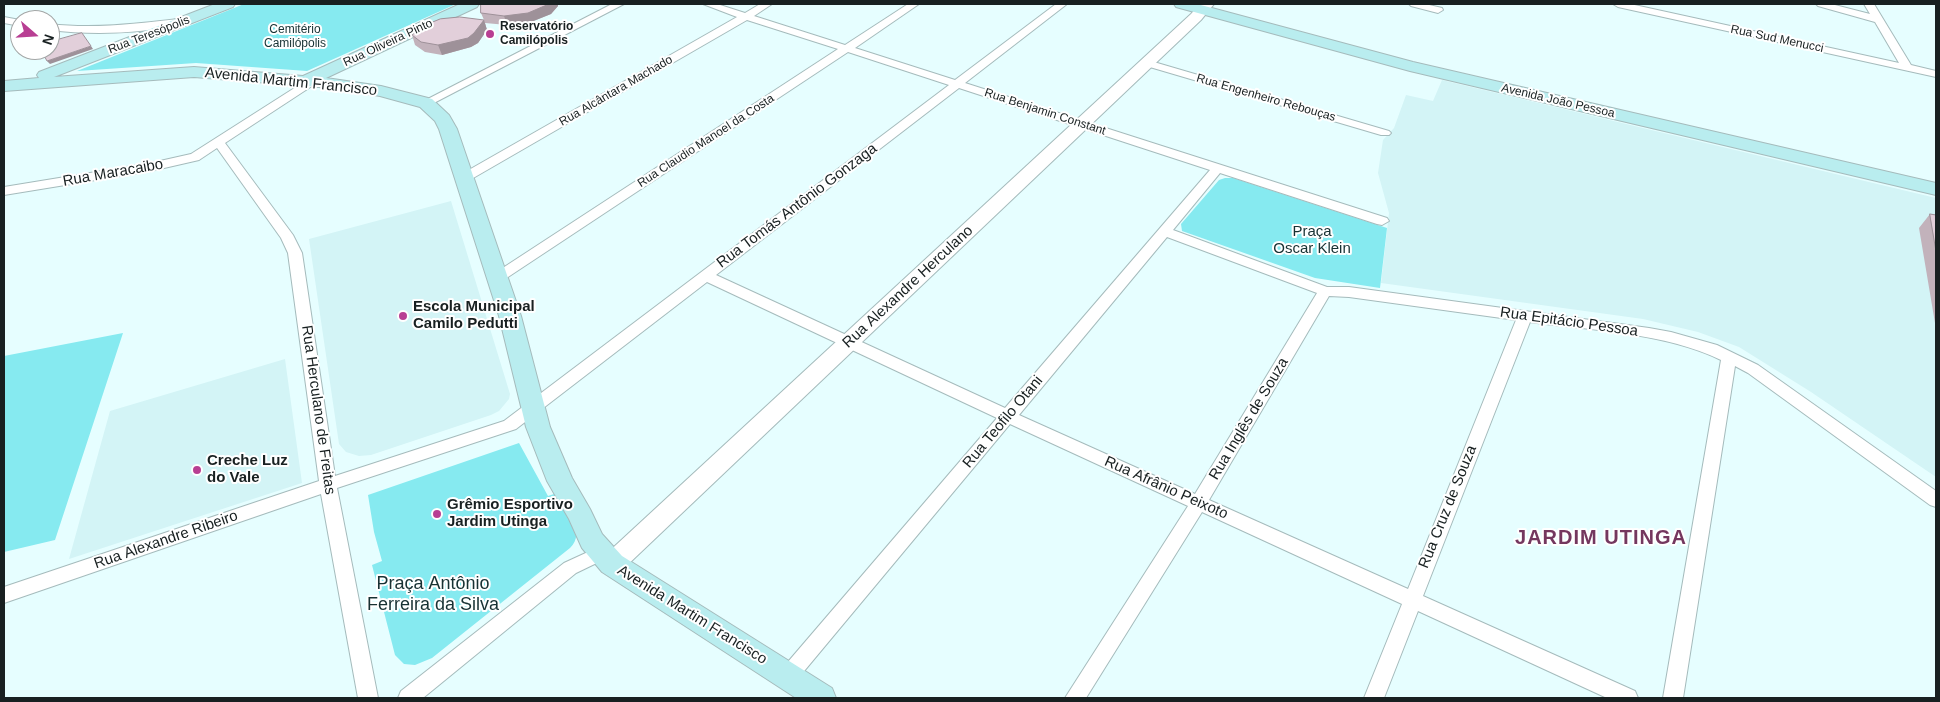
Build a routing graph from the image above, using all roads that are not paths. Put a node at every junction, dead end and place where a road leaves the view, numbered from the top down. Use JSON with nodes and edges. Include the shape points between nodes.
{"nodes":[{"id":1,"x":228,"y":4,"type":"edge"},
{"id":2,"x":472,"y":4,"type":"edge"},
{"id":3,"x":619,"y":4,"type":"edge"},
{"id":4,"x":708,"y":4,"type":"edge"},
{"id":5,"x":767,"y":4,"type":"edge"},
{"id":6,"x":914,"y":4,"type":"edge"},
{"id":7,"x":1062,"y":4,"type":"edge"},
{"id":8,"x":1182,"y":4,"type":"edge"},
{"id":9,"x":1221,"y":4,"type":"edge"},
{"id":10,"x":1414,"y":4,"type":"edge"},
{"id":11,"x":1618,"y":4,"type":"edge"},
{"id":12,"x":1821,"y":4,"type":"edge"},
{"id":13,"x":1869,"y":4,"type":"edge"},
{"id":14,"x":1205,"y":7,"type":"edge"},
{"id":15,"x":1438,"y":10,"type":"dead end"},
{"id":16,"x":746,"y":16,"type":"junction"},
{"id":17,"x":1879,"y":20,"type":"junction"},
{"id":18,"x":60,"y":28,"type":"edge"},
{"id":19,"x":130,"y":36,"type":"junction"},
{"id":20,"x":847,"y":48,"type":"junction"},
{"id":21,"x":1147,"y":63,"type":"junction"},
{"id":22,"x":1907,"y":67,"type":"junction"},
{"id":23,"x":68,"y":73,"type":"junction"},
{"id":24,"x":1936,"y":74,"type":"edge"},
{"id":25,"x":308,"y":82,"type":"junction"},
{"id":26,"x":957,"y":84,"type":"junction"},
{"id":27,"x":10,"y":85,"type":"edge"},
{"id":28,"x":426,"y":103,"type":"junction"},
{"id":29,"x":1082,"y":124,"type":"junction"},
{"id":30,"x":1385,"y":133,"type":"dead end"},
{"id":31,"x":219,"y":142,"type":"junction"},
{"id":32,"x":1218,"y":168,"type":"junction"},
{"id":33,"x":1936,"y":175,"type":"edge"},
{"id":34,"x":464,"y":178,"type":"junction"},
{"id":35,"x":1936,"y":190,"type":"edge"},
{"id":36,"x":4,"y":192,"type":"edge"},
{"id":37,"x":1382,"y":220,"type":"dead end"},
{"id":38,"x":1164,"y":231,"type":"junction"},
{"id":39,"x":706,"y":276,"type":"junction"},
{"id":40,"x":497,"y":278,"type":"junction"},
{"id":41,"x":1325,"y":291,"type":"junction"},
{"id":42,"x":1525,"y":316,"type":"junction"},
{"id":43,"x":848,"y":342,"type":"junction"},
{"id":44,"x":1729,"y":356,"type":"junction"},
{"id":45,"x":533,"y":410,"type":"junction"},
{"id":46,"x":1009,"y":417,"type":"junction"},
{"id":47,"x":328,"y":485,"type":"junction"},
{"id":48,"x":1936,"y":500,"type":"edge"},
{"id":49,"x":1199,"y":503,"type":"junction"},
{"id":50,"x":606,"y":558,"type":"junction"},
{"id":51,"x":4,"y":595,"type":"edge"},
{"id":52,"x":1411,"y":600,"type":"junction"},
{"id":53,"x":788,"y":676,"type":"junction"},
{"id":54,"x":368,"y":698,"type":"edge"},
{"id":55,"x":408,"y":698,"type":"edge"},
{"id":56,"x":822,"y":698,"type":"edge"},
{"id":57,"x":1075,"y":698,"type":"edge"},
{"id":58,"x":1374,"y":698,"type":"edge"},
{"id":59,"x":1628,"y":698,"type":"edge"},
{"id":60,"x":1673,"y":698,"type":"edge"}],
"edges":[{"from":1,"to":19,"type":"main road","name":"Rua Teresópolis","via":[[184,21]]},
{"from":2,"to":25,"type":"main road","name":"Rua Oliveira Pinto"},
{"from":3,"to":28,"type":"street"},
{"from":4,"to":16,"type":"street","name":"Rua Benjamin Constant"},
{"from":5,"to":16,"type":"street","name":"Rua Alcântara Machado"},
{"from":6,"to":20,"type":"street","name":"Rua Claudio Manoel da Costa"},
{"from":7,"to":26,"type":"street","name":"Rua Tomás Antônio Gonzaga"},
{"from":8,"to":14,"type":"main road","name":"Avenida João Pessoa"},
{"from":9,"to":33,"type":"main road","name":"Avenida João Pessoa","via":[[1378,46]]},
{"from":10,"to":15,"type":"street"},
{"from":11,"to":22,"type":"street","name":"Rua Sud Menucci"},
{"from":12,"to":17,"type":"street"},
{"from":13,"to":17,"type":"street"},
{"from":14,"to":21,"type":"street","name":"Rua Alexandre Herculano"},
{"from":14,"to":35,"type":"main road","name":"Avenida João Pessoa","via":[[1410,66]]},
{"from":16,"to":20,"type":"street","name":"Rua Benjamin Constant"},
{"from":16,"to":34,"type":"street","name":"Rua Alcântara Machado"},
{"from":17,"to":22,"type":"street"},
{"from":18,"to":19,"type":"street"},
{"from":19,"to":23,"type":"main road","name":"Rua Teresópolis"},
{"from":20,"to":26,"type":"street","name":"Rua Benjamin Constant"},
{"from":20,"to":40,"type":"street","name":"Rua Claudio Manoel da Costa"},
{"from":21,"to":29,"type":"street","name":"Rua Alexandre Herculano"},
{"from":21,"to":30,"type":"street","name":"Rua Engenheiro Rebouças"},
{"from":22,"to":24,"type":"street","name":"Rua Sud Menucci"},
{"from":23,"to":25,"type":"main road","name":"Avenida Martim Francisco","via":[[194,72]]},
{"from":23,"to":27,"type":"main road","name":"Avenida Martim Francisco"},
{"from":25,"to":28,"type":"main road","name":"Avenida Martim Francisco","via":[[381,90]]},
{"from":25,"to":31,"type":"street","name":"Rua Maracaibo"},
{"from":26,"to":29,"type":"street","name":"Rua Benjamin Constant"},
{"from":26,"to":39,"type":"street","name":"Rua Tomás Antônio Gonzaga"},
{"from":28,"to":34,"type":"main road","name":"Avenida Martim Francisco","via":[[443,119]]},
{"from":29,"to":32,"type":"street","name":"Rua Benjamin Constant"},
{"from":29,"to":43,"type":"street","name":"Rua Alexandre Herculano"},
{"from":31,"to":36,"type":"street","name":"Rua Maracaibo","via":[[195,157]]},
{"from":31,"to":47,"type":"street","name":"Rua Herculano de Freitas","via":[[288,238],[295,253]]},
{"from":32,"to":37,"type":"street","name":"Rua Benjamin Constant"},
{"from":32,"to":38,"type":"street","name":"Rua Teofilo Otani"},
{"from":34,"to":40,"type":"main road","name":"Avenida Martim Francisco"},
{"from":38,"to":41,"type":"street","name":"Rua Epitácio Pessoa"},
{"from":38,"to":46,"type":"street","name":"Rua Teofilo Otani"},
{"from":39,"to":43,"type":"street","name":"Rua Afrânio Peixoto"},
{"from":39,"to":45,"type":"street","name":"Rua Tomás Antônio Gonzaga"},
{"from":40,"to":45,"type":"main road","name":"Avenida Martim Francisco","via":[[510,316]]},
{"from":41,"to":42,"type":"street","name":"Rua Epitácio Pessoa"},
{"from":41,"to":49,"type":"street","name":"Rua Inglês de Souza"},
{"from":42,"to":44,"type":"street","name":"Rua Epitácio Pessoa","via":[[1671,337]]},
{"from":42,"to":52,"type":"street","name":"Rua Cruz de Souza"},
{"from":43,"to":46,"type":"street","name":"Rua Afrânio Peixoto"},
{"from":43,"to":50,"type":"street","name":"Rua Alexandre Herculano"},
{"from":44,"to":48,"type":"street","name":"Rua Epitácio Pessoa","via":[[1768,379]]},
{"from":44,"to":60,"type":"street"},
{"from":45,"to":47,"type":"street","name":"Rua Tomás Antônio Gonzaga","via":[[510,425]]},
{"from":45,"to":50,"type":"main road","name":"Avenida Martim Francisco","via":[[560,481],[591,540]]},
{"from":46,"to":49,"type":"street","name":"Rua Afrânio Peixoto"},
{"from":46,"to":53,"type":"street","name":"Rua Teofilo Otani"},
{"from":47,"to":51,"type":"street","name":"Rua Alexandre Ribeiro"},
{"from":47,"to":54,"type":"street","name":"Rua Herculano de Freitas"},
{"from":49,"to":52,"type":"street","name":"Rua Afrânio Peixoto"},
{"from":49,"to":57,"type":"street","name":"Rua Inglês de Souza"},
{"from":50,"to":53,"type":"main road","name":"Avenida Martim Francisco"},
{"from":50,"to":55,"type":"street","via":[[570,568]]},
{"from":52,"to":58,"type":"street","name":"Rua Cruz de Souza"},
{"from":52,"to":59,"type":"street","name":"Rua Afrânio Peixoto"},
{"from":53,"to":56,"type":"main road","name":"Avenida Martim Francisco"}]}
